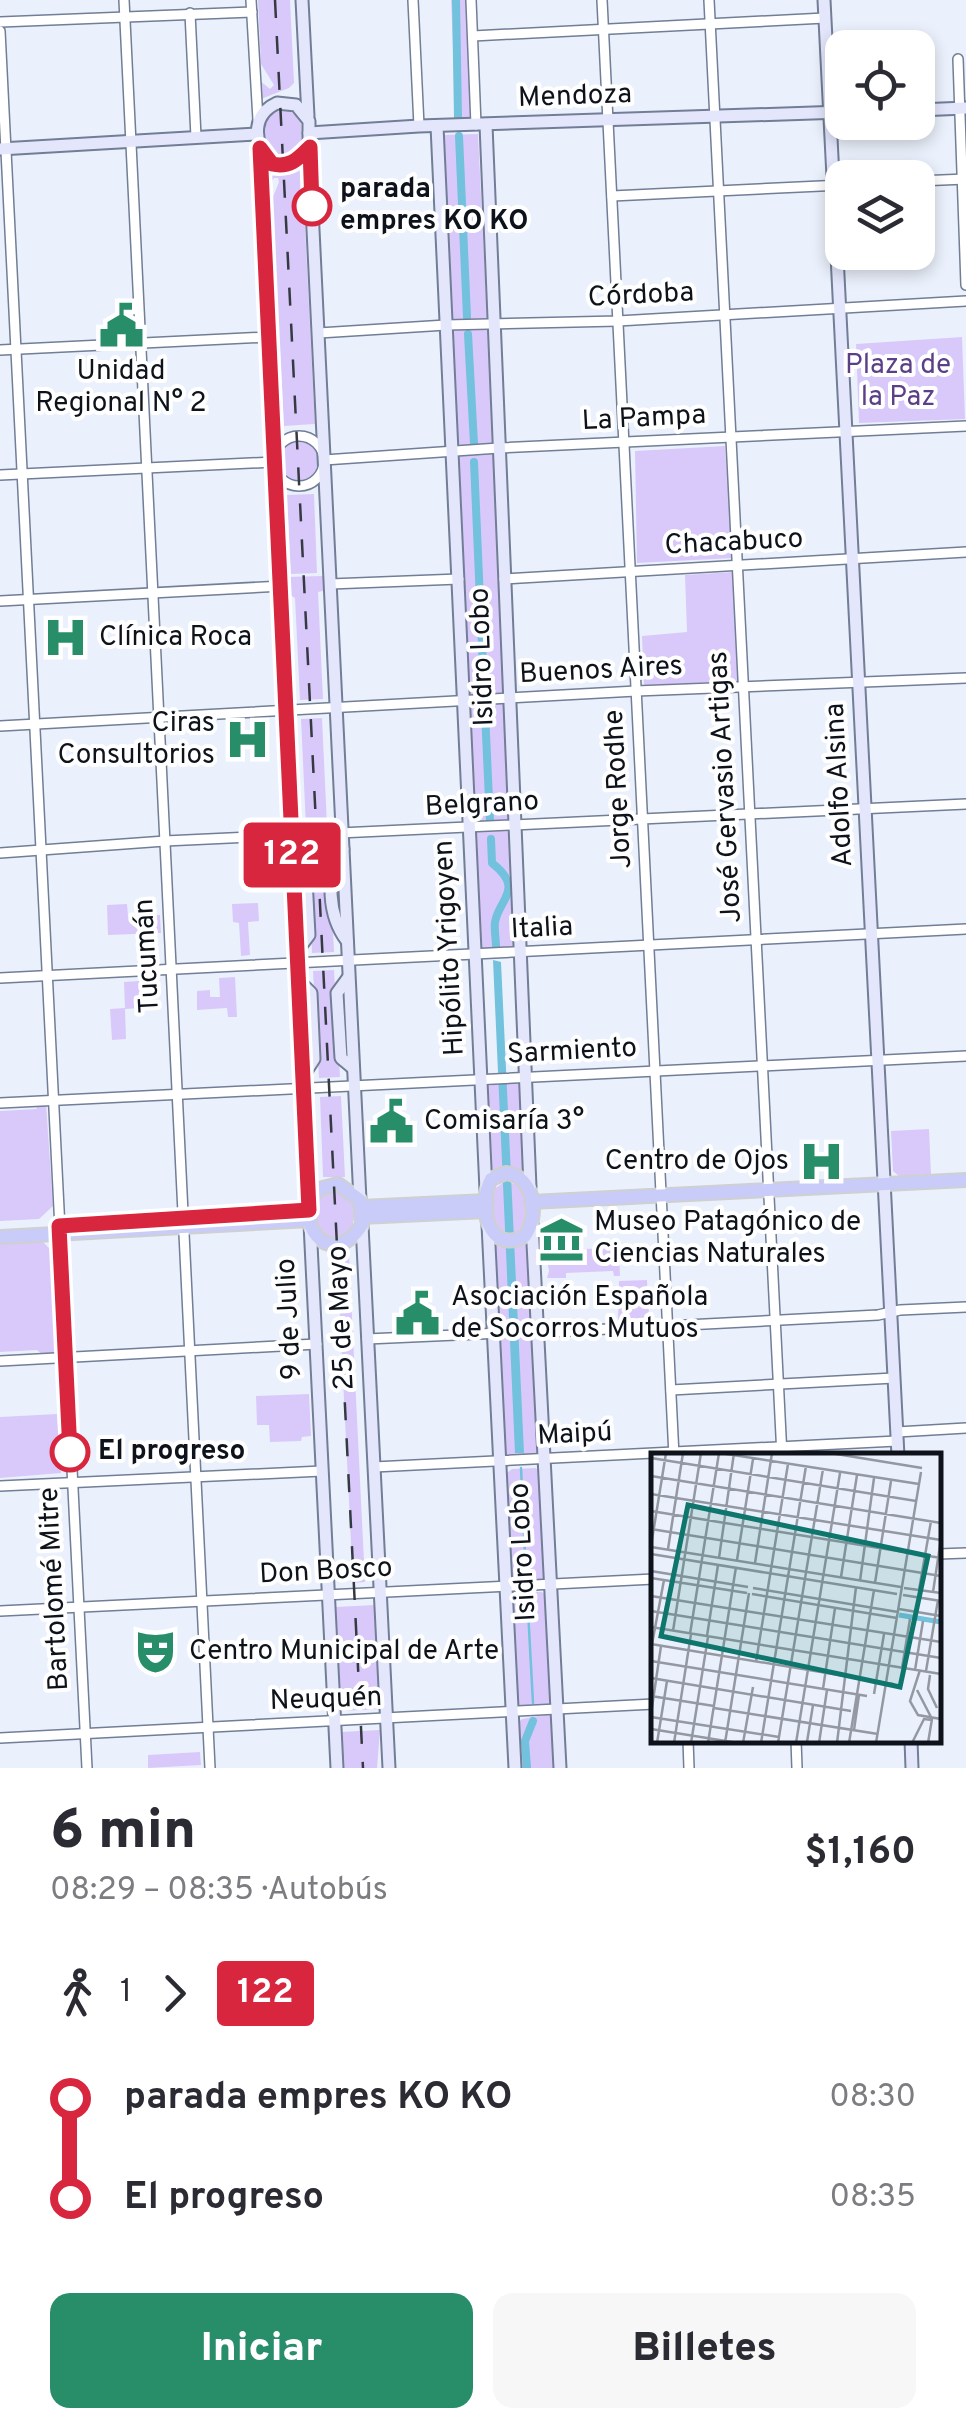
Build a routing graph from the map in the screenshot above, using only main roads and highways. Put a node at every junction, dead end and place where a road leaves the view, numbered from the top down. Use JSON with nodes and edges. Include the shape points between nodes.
{"nodes":[{"id":1,"x":302,"y":0,"type":"edge"},
{"id":2,"x":824,"y":0,"type":"edge"},
{"id":3,"x":826,"y":30,"type":"edge"},
{"id":4,"x":306,"y":77,"type":"junction"},
{"id":5,"x":280,"y":102,"type":"junction"},
{"id":6,"x":963,"y":108,"type":"edge"},
{"id":7,"x":935,"y":109,"type":"edge"},
{"id":8,"x":825,"y":113,"type":"edge"},
{"id":9,"x":481,"y":125,"type":"junction"},
{"id":10,"x":309,"y":126,"type":"junction"},
{"id":11,"x":437,"y":126,"type":"junction"},
{"id":12,"x":257,"y":134,"type":"junction"},
{"id":13,"x":310,"y":147,"type":"junction"},
{"id":14,"x":260,"y":148,"type":"junction"},
{"id":15,"x":3,"y":149,"type":"edge"},
{"id":16,"x":839,"y":270,"type":"edge"},
{"id":17,"x":966,"y":1184,"type":"edge"},
{"id":18,"x":530,"y":1187,"type":"junction"},
{"id":19,"x":885,"y":1188,"type":"junction"},
{"id":20,"x":531,"y":1206,"type":"junction"},
{"id":21,"x":487,"y":1207,"type":"junction"},
{"id":22,"x":361,"y":1212,"type":"junction"},
{"id":23,"x":309,"y":1214,"type":"junction"},
{"id":24,"x":532,"y":1224,"type":"junction"},
{"id":25,"x":0,"y":1228,"type":"edge"},
{"id":26,"x":59,"y":1230,"type":"junction"},
{"id":27,"x":0,"y":1237,"type":"edge"},
{"id":28,"x":898,"y":1453,"type":"edge"},
{"id":29,"x":911,"y":1743,"type":"edge"},
{"id":30,"x":337,"y":1768,"type":"edge"},
{"id":31,"x":389,"y":1768,"type":"edge"},
{"id":32,"x":515,"y":1768,"type":"edge"},
{"id":33,"x":560,"y":1768,"type":"edge"},
{"id":34,"x":912,"y":1768,"type":"edge"}],
"edges":[{"from":1,"to":4,"type":"main road"},
{"from":2,"to":3,"type":"main road","name":"Adolfo Alsina"},
{"from":4,"to":5,"type":"main road"},
{"from":4,"to":10,"type":"main road"},
{"from":5,"to":10,"type":"main road","via":[[300,108]]},
{"from":5,"to":12,"type":"main road","via":[[258,120]]},
{"from":6,"to":7,"type":"main road"},
{"from":8,"to":9,"type":"main road","name":"Mendoza"},
{"from":9,"to":11,"type":"main road","name":"Mendoza"},
{"from":9,"to":18,"type":"main road","name":"Isidro Lobo"},
{"from":10,"to":11,"type":"main road","name":"Mendoza"},
{"from":10,"to":13,"type":"main road"},
{"from":11,"to":21,"type":"main road","name":"Hipólito Yrigoyen"},
{"from":12,"to":14,"type":"main road"},
{"from":12,"to":15,"type":"main road"},
{"from":13,"to":14,"type":"main road","via":[[283,166],[272,164]]},
{"from":13,"to":22,"type":"main road","name":"25 de Mayo","via":[[342,834],[332,866],[334,924],[346,941],[348,961],[348,978],[337,994],[341,1058],[353,1068]]},
{"from":14,"to":23,"type":"main road","name":"9 de Julio","via":[[298,980],[311,993],[314,1059],[303,1082]]},
{"from":16,"to":19,"type":"main road","name":"Adolfo Alsina"},
{"from":17,"to":19,"type":"main road"},
{"from":18,"to":20,"type":"main road"},
{"from":18,"to":21,"type":"main road","via":[[520,1176],[492,1179]]},
{"from":19,"to":20,"type":"main road"},
{"from":19,"to":28,"type":"main road","name":"Adolfo Alsina"},
{"from":20,"to":24,"type":"main road"},
{"from":21,"to":22,"type":"main road"},
{"from":21,"to":24,"type":"main road","via":[[493,1236],[508,1242],[525,1236]]},
{"from":21,"to":32,"type":"main road","name":"Hipólito Yrigoyen"},
{"from":22,"to":23,"type":"main road","via":[[347,1188],[334,1184],[319,1189]]},
{"from":22,"to":23,"type":"main road","via":[[350,1240],[336,1246],[321,1241]]},
{"from":22,"to":31,"type":"main road","name":"25 de Mayo"},
{"from":23,"to":26,"type":"main road"},
{"from":23,"to":30,"type":"main road","name":"9 de Julio"},
{"from":24,"to":33,"type":"main road","name":"Isidro Lobo"},
{"from":25,"to":26,"type":"main road"},
{"from":26,"to":27,"type":"main road"},
{"from":29,"to":34,"type":"main road"}]}
